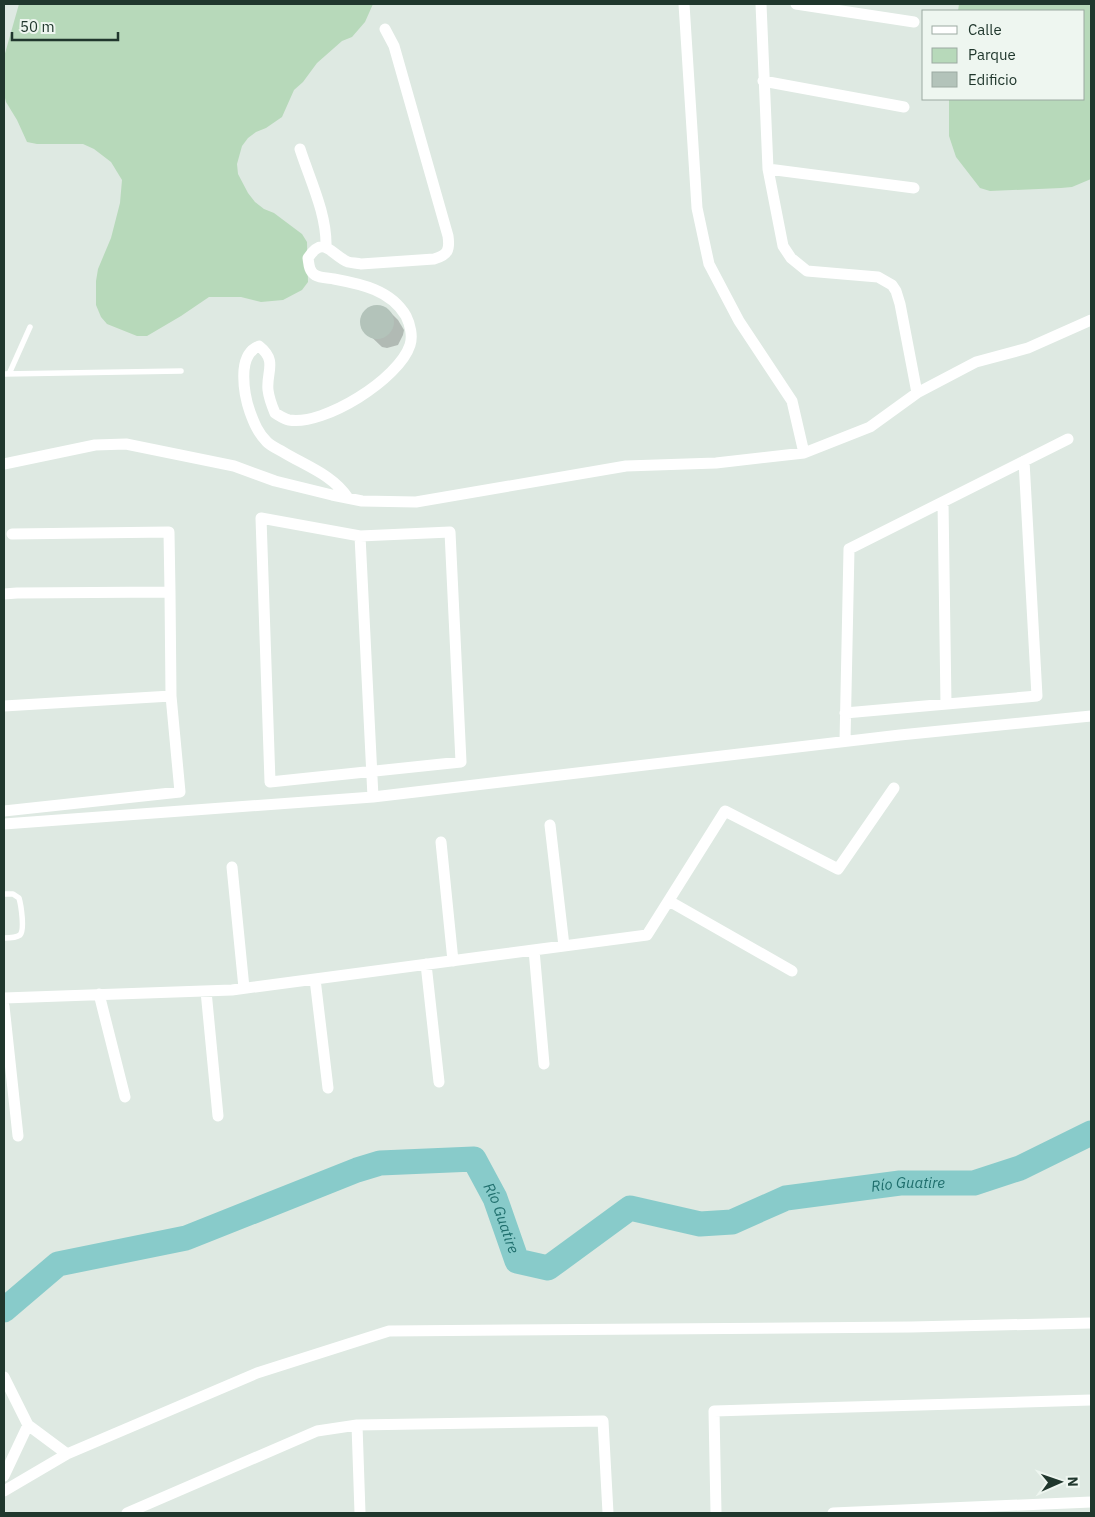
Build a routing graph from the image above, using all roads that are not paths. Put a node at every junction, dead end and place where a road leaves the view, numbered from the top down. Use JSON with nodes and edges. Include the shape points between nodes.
{"nodes":[{"id":1,"x":684,"y":4,"type":"edge"},
{"id":2,"x":760,"y":4,"type":"edge"},
{"id":3,"x":796,"y":4,"type":"edge"},
{"id":4,"x":914,"y":22,"type":"dead end"},
{"id":5,"x":385,"y":29,"type":"dead end"},
{"id":6,"x":763,"y":81,"type":"junction"},
{"id":7,"x":904,"y":107,"type":"dead end"},
{"id":8,"x":300,"y":149,"type":"dead end"},
{"id":9,"x":768,"y":170,"type":"junction"},
{"id":10,"x":914,"y":188,"type":"dead end"},
{"id":11,"x":326,"y":248,"type":"junction"},
{"id":12,"x":1091,"y":320,"type":"edge"},
{"id":13,"x":30,"y":327,"type":"dead end"},
{"id":14,"x":180,"y":371,"type":"dead end"},
{"id":15,"x":6,"y":374,"type":"edge"},
{"id":16,"x":917,"y":393,"type":"junction"},
{"id":17,"x":1068,"y":439,"type":"dead end"},
{"id":18,"x":804,"y":453,"type":"junction"},
{"id":19,"x":1024,"y":460,"type":"junction"},
{"id":20,"x":4,"y":464,"type":"edge"},
{"id":21,"x":348,"y":498,"type":"junction"},
{"id":22,"x":943,"y":502,"type":"junction"},
{"id":23,"x":12,"y":534,"type":"dead end"},
{"id":24,"x":360,"y":536,"type":"junction"},
{"id":25,"x":170,"y":592,"type":"junction"},
{"id":26,"x":4,"y":594,"type":"edge"},
{"id":27,"x":171,"y":696,"type":"junction"},
{"id":28,"x":946,"y":704,"type":"junction"},
{"id":29,"x":4,"y":706,"type":"edge"},
{"id":30,"x":845,"y":712,"type":"junction"},
{"id":31,"x":1091,"y":716,"type":"edge"},
{"id":32,"x":845,"y":741,"type":"junction"},
{"id":33,"x":371,"y":770,"type":"junction"},
{"id":34,"x":894,"y":788,"type":"dead end"},
{"id":35,"x":373,"y":797,"type":"junction"},
{"id":36,"x":4,"y":811,"type":"edge"},
{"id":37,"x":4,"y":824,"type":"edge"},
{"id":38,"x":550,"y":825,"type":"dead end"},
{"id":39,"x":441,"y":842,"type":"dead end"},
{"id":40,"x":232,"y":867,"type":"dead end"},
{"id":41,"x":4,"y":894,"type":"edge"},
{"id":42,"x":669,"y":901,"type":"junction"},
{"id":43,"x":4,"y":938,"type":"edge"},
{"id":44,"x":564,"y":946,"type":"junction"},
{"id":45,"x":534,"y":950,"type":"junction"},
{"id":46,"x":453,"y":961,"type":"junction"},
{"id":47,"x":426,"y":964,"type":"junction"},
{"id":48,"x":792,"y":971,"type":"dead end"},
{"id":49,"x":315,"y":979,"type":"junction"},
{"id":50,"x":244,"y":988,"type":"junction"},
{"id":51,"x":206,"y":992,"type":"junction"},
{"id":52,"x":100,"y":994,"type":"junction"},
{"id":53,"x":4,"y":998,"type":"edge"},
{"id":54,"x":4,"y":1006,"type":"edge"},
{"id":55,"x":544,"y":1064,"type":"dead end"},
{"id":56,"x":439,"y":1082,"type":"dead end"},
{"id":57,"x":328,"y":1088,"type":"dead end"},
{"id":58,"x":125,"y":1097,"type":"dead end"},
{"id":59,"x":218,"y":1116,"type":"dead end"},
{"id":60,"x":18,"y":1136,"type":"dead end"},
{"id":61,"x":1091,"y":1323,"type":"edge"},
{"id":62,"x":4,"y":1377,"type":"edge"},
{"id":63,"x":1091,"y":1400,"type":"edge"},
{"id":64,"x":28,"y":1425,"type":"junction"},
{"id":65,"x":357,"y":1425,"type":"junction"},
{"id":66,"x":67,"y":1454,"type":"junction"},
{"id":67,"x":4,"y":1476,"type":"edge"},
{"id":68,"x":4,"y":1491,"type":"edge"},
{"id":69,"x":1091,"y":1502,"type":"edge"},
{"id":70,"x":127,"y":1513,"type":"edge"},
{"id":71,"x":360,"y":1513,"type":"edge"},
{"id":72,"x":608,"y":1513,"type":"edge"},
{"id":73,"x":716,"y":1513,"type":"edge"},
{"id":74,"x":832,"y":1513,"type":"edge"}],
"edges":[{"from":1,"to":18,"type":"street","via":[[697,208],[710,264],[739,321],[792,401]]},
{"from":2,"to":6,"type":"street"},
{"from":3,"to":4,"type":"street"},
{"from":5,"to":11,"type":"street","via":[[394,46],[449,244],[443,256],[434,259],[361,264],[349,262]]},
{"from":6,"to":7,"type":"street"},
{"from":6,"to":9,"type":"street"},
{"from":8,"to":11,"type":"street","via":[[323,220]]},
{"from":9,"to":10,"type":"street"},
{"from":9,"to":16,"type":"street","via":[[783,246],[791,258],[807,271],[878,277],[892,285],[900,304]]},
{"from":11,"to":21,"type":"street","via":[[316,248],[308,258],[312,272],[317,276],[365,286],[393,301],[409,323],[410,345],[406,352],[378,383],[348,404],[332,413],[297,420],[288,420],[276,413],[268,390],[269,358],[259,346],[247,356],[243,383],[256,428],[268,443],[315,469],[341,488]]},
{"from":12,"to":16,"type":"street","via":[[1028,348],[976,362]]},
{"from":13,"to":15,"type":"lane"},
{"from":14,"to":15,"type":"lane"},
{"from":16,"to":18,"type":"street","via":[[870,427]]},
{"from":17,"to":19,"type":"street"},
{"from":18,"to":21,"type":"street","via":[[716,463],[626,466],[416,502]]},
{"from":19,"to":22,"type":"street"},
{"from":19,"to":28,"type":"street","via":[[1037,696]]},
{"from":20,"to":21,"type":"street","via":[[95,445],[126,444],[234,466],[275,481]]},
{"from":22,"to":28,"type":"street"},
{"from":22,"to":30,"type":"street","via":[[849,549]]},
{"from":23,"to":25,"type":"street","via":[[169,532]]},
{"from":24,"to":33,"type":"street"},
{"from":24,"to":33,"type":"street","via":[[450,532],[462,762]]},
{"from":24,"to":33,"type":"street","via":[[261,518],[270,782]]},
{"from":25,"to":26,"type":"street"},
{"from":25,"to":27,"type":"street"},
{"from":27,"to":29,"type":"street"},
{"from":27,"to":36,"type":"street","via":[[180,792]]},
{"from":28,"to":30,"type":"street"},
{"from":30,"to":32,"type":"street"},
{"from":31,"to":32,"type":"street"},
{"from":32,"to":35,"type":"street"},
{"from":33,"to":35,"type":"street"},
{"from":34,"to":42,"type":"street","via":[[838,869],[725,811]]},
{"from":35,"to":37,"type":"street"},
{"from":38,"to":44,"type":"street"},
{"from":39,"to":46,"type":"street"},
{"from":40,"to":50,"type":"street"},
{"from":41,"to":43,"type":"lane","via":[[19,898],[22,930],[16,937]]},
{"from":42,"to":44,"type":"street","via":[[647,936]]},
{"from":42,"to":48,"type":"street"},
{"from":44,"to":45,"type":"street"},
{"from":45,"to":46,"type":"street"},
{"from":45,"to":55,"type":"street"},
{"from":46,"to":47,"type":"street"},
{"from":47,"to":49,"type":"street"},
{"from":47,"to":56,"type":"street"},
{"from":49,"to":50,"type":"street"},
{"from":49,"to":57,"type":"street"},
{"from":50,"to":51,"type":"street"},
{"from":51,"to":52,"type":"street"},
{"from":51,"to":59,"type":"street"},
{"from":52,"to":53,"type":"street"},
{"from":52,"to":58,"type":"street"},
{"from":54,"to":60,"type":"street"},
{"from":61,"to":66,"type":"street","via":[[389,1332],[257,1373]]},
{"from":62,"to":64,"type":"street"},
{"from":63,"to":73,"type":"street","via":[[714,1411]]},
{"from":64,"to":66,"type":"street"},
{"from":64,"to":67,"type":"street"},
{"from":65,"to":70,"type":"street","via":[[317,1431]]},
{"from":65,"to":71,"type":"street"},
{"from":65,"to":72,"type":"street","via":[[603,1421]]},
{"from":66,"to":68,"type":"street"},
{"from":69,"to":74,"type":"street"}]}
